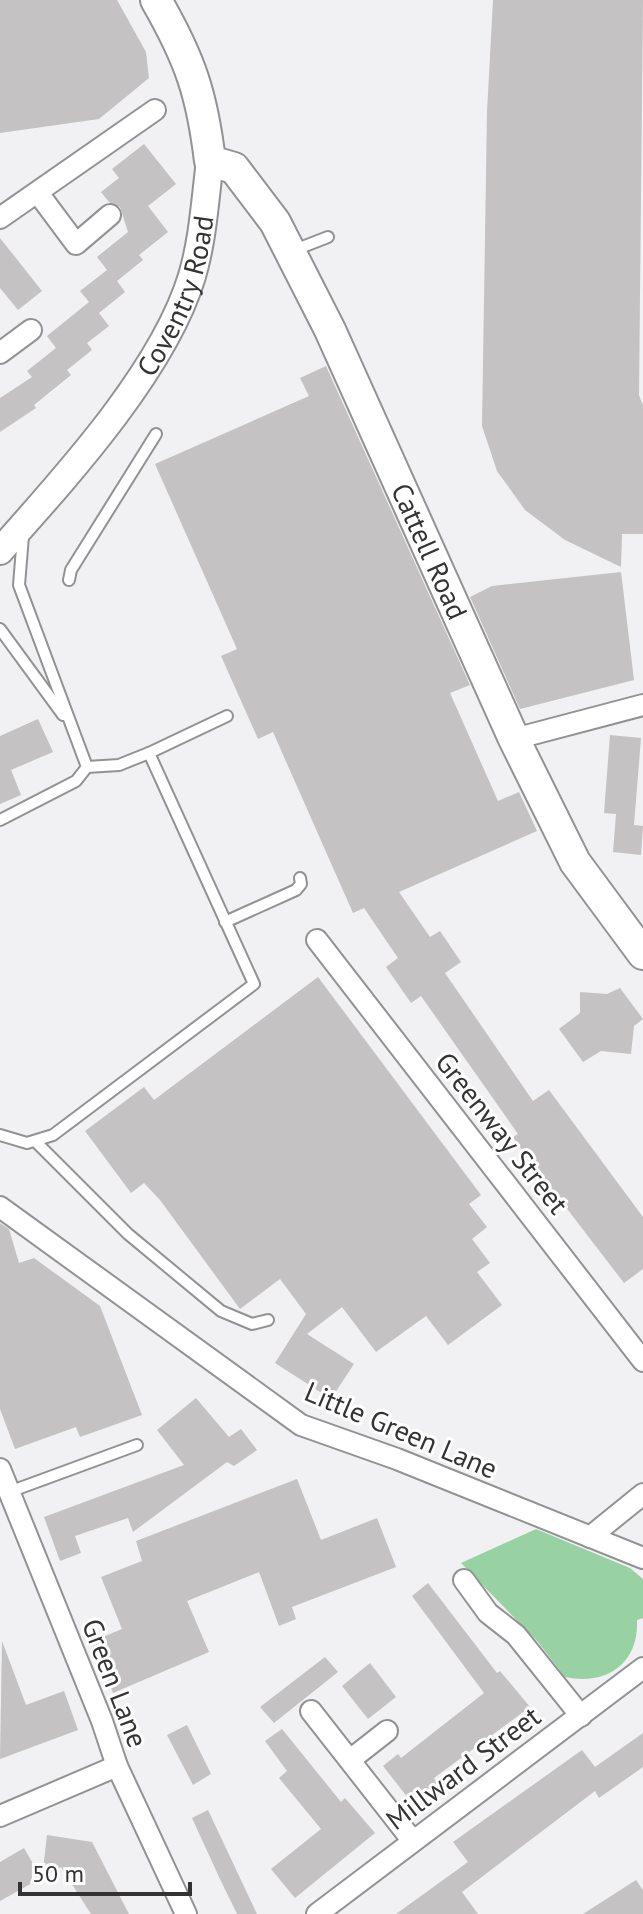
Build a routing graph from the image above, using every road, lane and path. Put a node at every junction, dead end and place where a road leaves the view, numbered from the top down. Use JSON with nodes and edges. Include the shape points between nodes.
{"nodes":[{"id":1,"x":156,"y":0,"type":"edge"},
{"id":2,"x":155,"y":110,"type":"dead end"},
{"id":3,"x":210,"y":161,"type":"junction"},
{"id":4,"x":38,"y":193,"type":"junction"},
{"id":5,"x":110,"y":215,"type":"dead end"},
{"id":6,"x":0,"y":218,"type":"edge"},
{"id":7,"x":328,"y":237,"type":"dead end"},
{"id":8,"x":290,"y":252,"type":"junction"},
{"id":9,"x":31,"y":330,"type":"dead end"},
{"id":10,"x":1,"y":354,"type":"edge"},
{"id":11,"x":156,"y":434,"type":"dead end"},
{"id":12,"x":26,"y":522,"type":"junction"},
{"id":13,"x":0,"y":551,"type":"edge"},
{"id":14,"x":69,"y":580,"type":"dead end"},
{"id":15,"x":0,"y":629,"type":"edge"},
{"id":16,"x":643,"y":705,"type":"edge"},
{"id":17,"x":227,"y":716,"type":"dead end"},
{"id":18,"x":514,"y":739,"type":"junction"},
{"id":19,"x":79,"y":741,"type":"junction"},
{"id":20,"x":149,"y":753,"type":"junction"},
{"id":21,"x":87,"y":767,"type":"junction"},
{"id":22,"x":0,"y":820,"type":"edge"},
{"id":23,"x":300,"y":878,"type":"dead end"},
{"id":24,"x":225,"y":922,"type":"junction"},
{"id":25,"x":317,"y":940,"type":"dead end"},
{"id":26,"x":643,"y":954,"type":"edge"},
{"id":27,"x":0,"y":1135,"type":"edge"},
{"id":28,"x":36,"y":1142,"type":"junction"},
{"id":29,"x":0,"y":1207,"type":"edge"},
{"id":30,"x":268,"y":1320,"type":"dead end"},
{"id":31,"x":643,"y":1361,"type":"edge"},
{"id":32,"x":137,"y":1445,"type":"dead end"},
{"id":33,"x":0,"y":1469,"type":"edge"},
{"id":34,"x":9,"y":1492,"type":"junction"},
{"id":35,"x":643,"y":1494,"type":"edge"},
{"id":36,"x":590,"y":1537,"type":"junction"},
{"id":37,"x":643,"y":1558,"type":"edge"},
{"id":38,"x":464,"y":1580,"type":"dead end"},
{"id":39,"x":643,"y":1668,"type":"edge"},
{"id":40,"x":311,"y":1711,"type":"dead end"},
{"id":41,"x":581,"y":1716,"type":"junction"},
{"id":42,"x":387,"y":1731,"type":"dead end"},
{"id":43,"x":350,"y":1760,"type":"junction"},
{"id":44,"x":117,"y":1766,"type":"junction"},
{"id":45,"x":0,"y":1816,"type":"edge"},
{"id":46,"x":412,"y":1840,"type":"junction"},
{"id":47,"x":186,"y":1914,"type":"edge"},
{"id":48,"x":317,"y":1914,"type":"edge"}],
"edges":[{"from":1,"to":3,"type":"main road","name":"Coventry Road","via":[[179,40],[203,102]]},
{"from":2,"to":4,"type":"street"},
{"from":3,"to":8,"type":"main road","name":"Cattell Road","via":[[234,168],[248,182]]},
{"from":3,"to":12,"type":"street","name":"Coventry Road","via":[[201,235],[174,320],[104,428]]},
{"from":4,"to":5,"type":"street","via":[[76,244]]},
{"from":4,"to":6,"type":"street"},
{"from":7,"to":8,"type":"lane"},
{"from":8,"to":18,"type":"main road","name":"Cattell Road"},
{"from":9,"to":10,"type":"street"},
{"from":11,"to":14,"type":"lane"},
{"from":12,"to":13,"type":"street","name":"Coventry Road"},
{"from":12,"to":19,"type":"lane","via":[[19,585]]},
{"from":15,"to":19,"type":"lane","via":[[56,701]]},
{"from":16,"to":18,"type":"street"},
{"from":17,"to":20,"type":"lane"},
{"from":18,"to":26,"type":"main road","name":"Cattell Road","via":[[575,862]]},
{"from":19,"to":21,"type":"lane"},
{"from":20,"to":21,"type":"lane","via":[[119,765]]},
{"from":20,"to":24,"type":"lane"},
{"from":21,"to":22,"type":"lane","via":[[76,781]]},
{"from":23,"to":24,"type":"lane","via":[[296,890]]},
{"from":24,"to":28,"type":"lane","via":[[254,984],[53,1135]]},
{"from":25,"to":31,"type":"street","name":"Greenway Street"},
{"from":27,"to":28,"type":"lane"},
{"from":28,"to":30,"type":"lane","via":[[128,1234],[221,1311],[252,1324]]},
{"from":29,"to":36,"type":"street","name":"Little Green Lane","via":[[301,1425]]},
{"from":32,"to":34,"type":"lane"},
{"from":33,"to":34,"type":"street","name":"Green Lane"},
{"from":34,"to":44,"type":"street","name":"Green Lane"},
{"from":35,"to":36,"type":"street"},
{"from":36,"to":37,"type":"street","name":"Little Green Lane"},
{"from":38,"to":41,"type":"street"},
{"from":39,"to":41,"type":"street","name":"Millward Street"},
{"from":40,"to":43,"type":"street"},
{"from":41,"to":46,"type":"street","name":"Millward Street"},
{"from":42,"to":43,"type":"street"},
{"from":43,"to":46,"type":"street"},
{"from":44,"to":45,"type":"street"},
{"from":44,"to":47,"type":"street","name":"Green Lane"},
{"from":46,"to":48,"type":"street","name":"Millward Street"}]}
